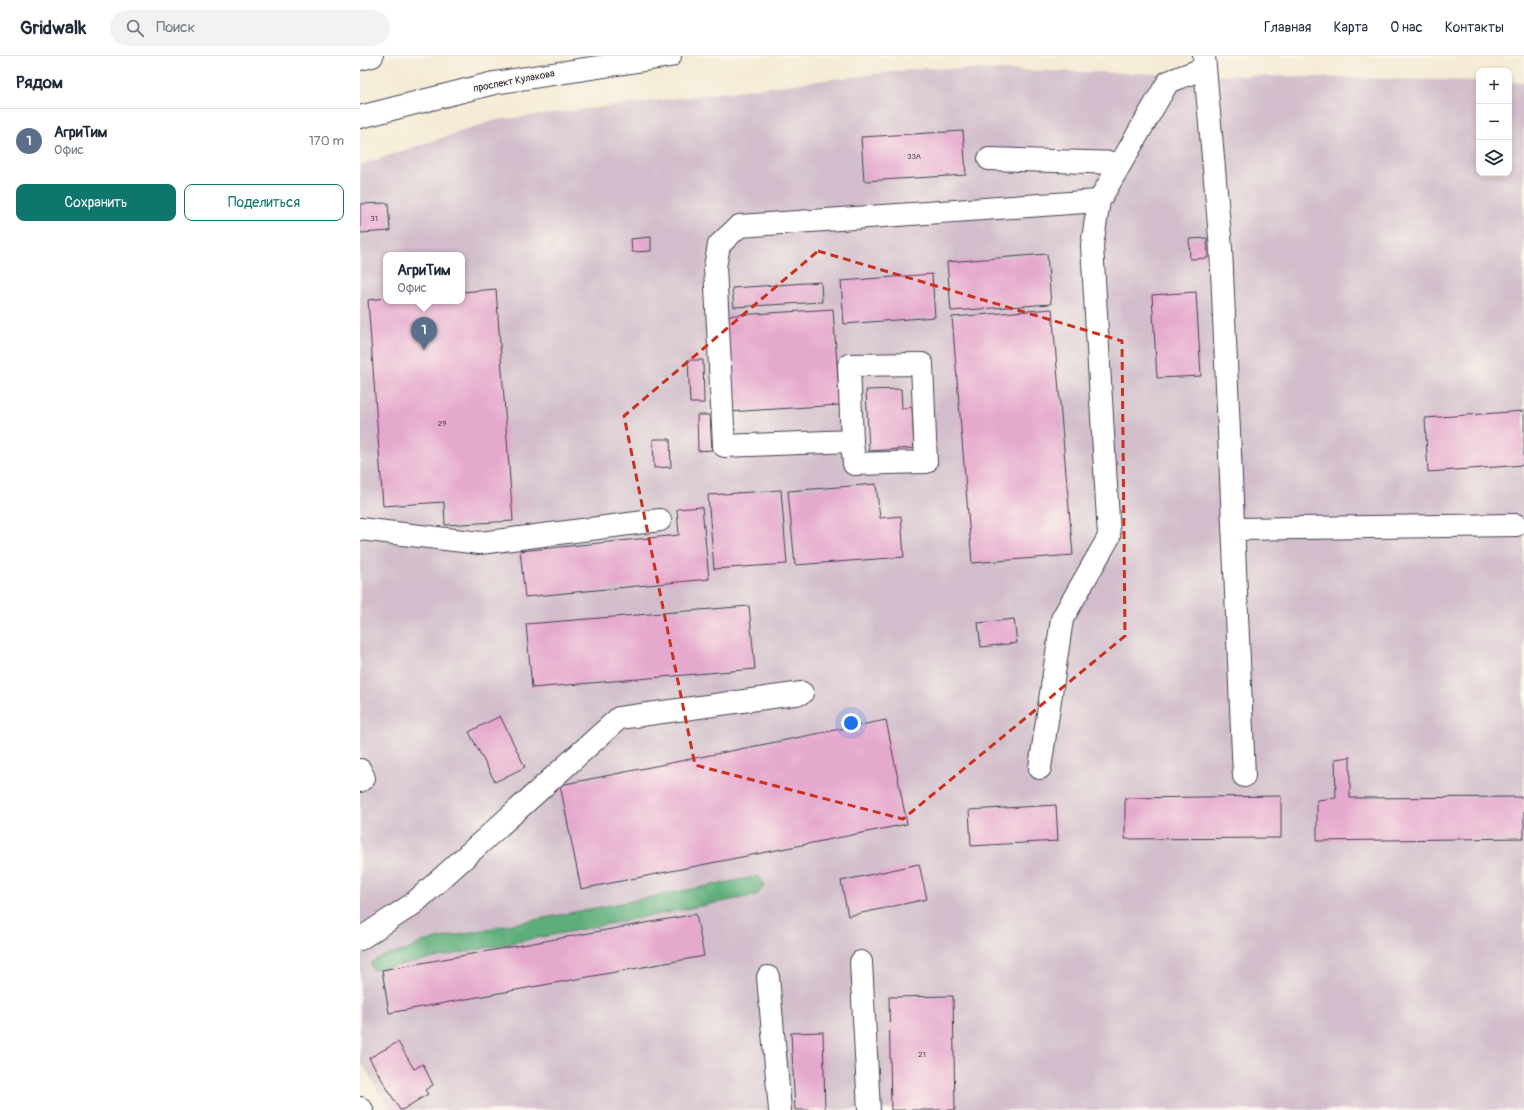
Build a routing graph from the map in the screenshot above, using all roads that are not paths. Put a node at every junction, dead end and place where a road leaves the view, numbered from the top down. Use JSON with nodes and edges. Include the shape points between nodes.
{"nodes":[{"id":1,"x":372,"y":56,"type":"edge"},
{"id":2,"x":670,"y":56,"type":"edge"},
{"id":3,"x":360,"y":59,"type":"edge"},
{"id":4,"x":1205,"y":62,"type":"edge"},
{"id":5,"x":360,"y":117,"type":"edge"},
{"id":6,"x":990,"y":159,"type":"dead end"},
{"id":7,"x":1121,"y":163,"type":"junction"},
{"id":8,"x":1099,"y":201,"type":"junction"},
{"id":9,"x":852,"y":441,"type":"junction"},
{"id":10,"x":660,"y":520,"type":"dead end"},
{"id":11,"x":1516,"y":525,"type":"dead end"},
{"id":12,"x":360,"y":529,"type":"edge"},
{"id":13,"x":1233,"y":529,"type":"junction"},
{"id":14,"x":802,"y":693,"type":"dead end"},
{"id":15,"x":1040,"y":768,"type":"dead end"},
{"id":16,"x":360,"y":770,"type":"edge"},
{"id":17,"x":1244,"y":776,"type":"dead end"},
{"id":18,"x":360,"y":781,"type":"edge"},
{"id":19,"x":360,"y":939,"type":"edge"},
{"id":20,"x":861,"y":962,"type":"dead end"},
{"id":21,"x":768,"y":977,"type":"dead end"},
{"id":22,"x":780,"y":1110,"type":"edge"},
{"id":23,"x":868,"y":1110,"type":"edge"}],
"edges":[{"from":1,"to":3,"type":"main road"},
{"from":2,"to":5,"type":"main road","name":"проспект Кулакова","via":[[494,83]]},
{"from":4,"to":7,"type":"main road","via":[[1168,82]]},
{"from":4,"to":13,"type":"main road","via":[[1221,248]]},
{"from":6,"to":7,"type":"main road"},
{"from":7,"to":8,"type":"main road"},
{"from":8,"to":9,"type":"main road","via":[[739,226],[719,245],[715,268],[724,446]]},
{"from":8,"to":15,"type":"main road","via":[[1092,245],[1109,537],[1062,619]]},
{"from":9,"to":9,"type":"main road","via":[[849,365],[922,364],[926,462],[854,464]]},
{"from":10,"to":12,"type":"main road","via":[[480,543]]},
{"from":11,"to":13,"type":"main road"},
{"from":13,"to":17,"type":"main road"},
{"from":14,"to":19,"type":"main road","via":[[619,718],[413,904]]},
{"from":16,"to":18,"type":"main road","via":[[364,778]]},
{"from":20,"to":23,"type":"main road"},
{"from":21,"to":22,"type":"main road"}]}
